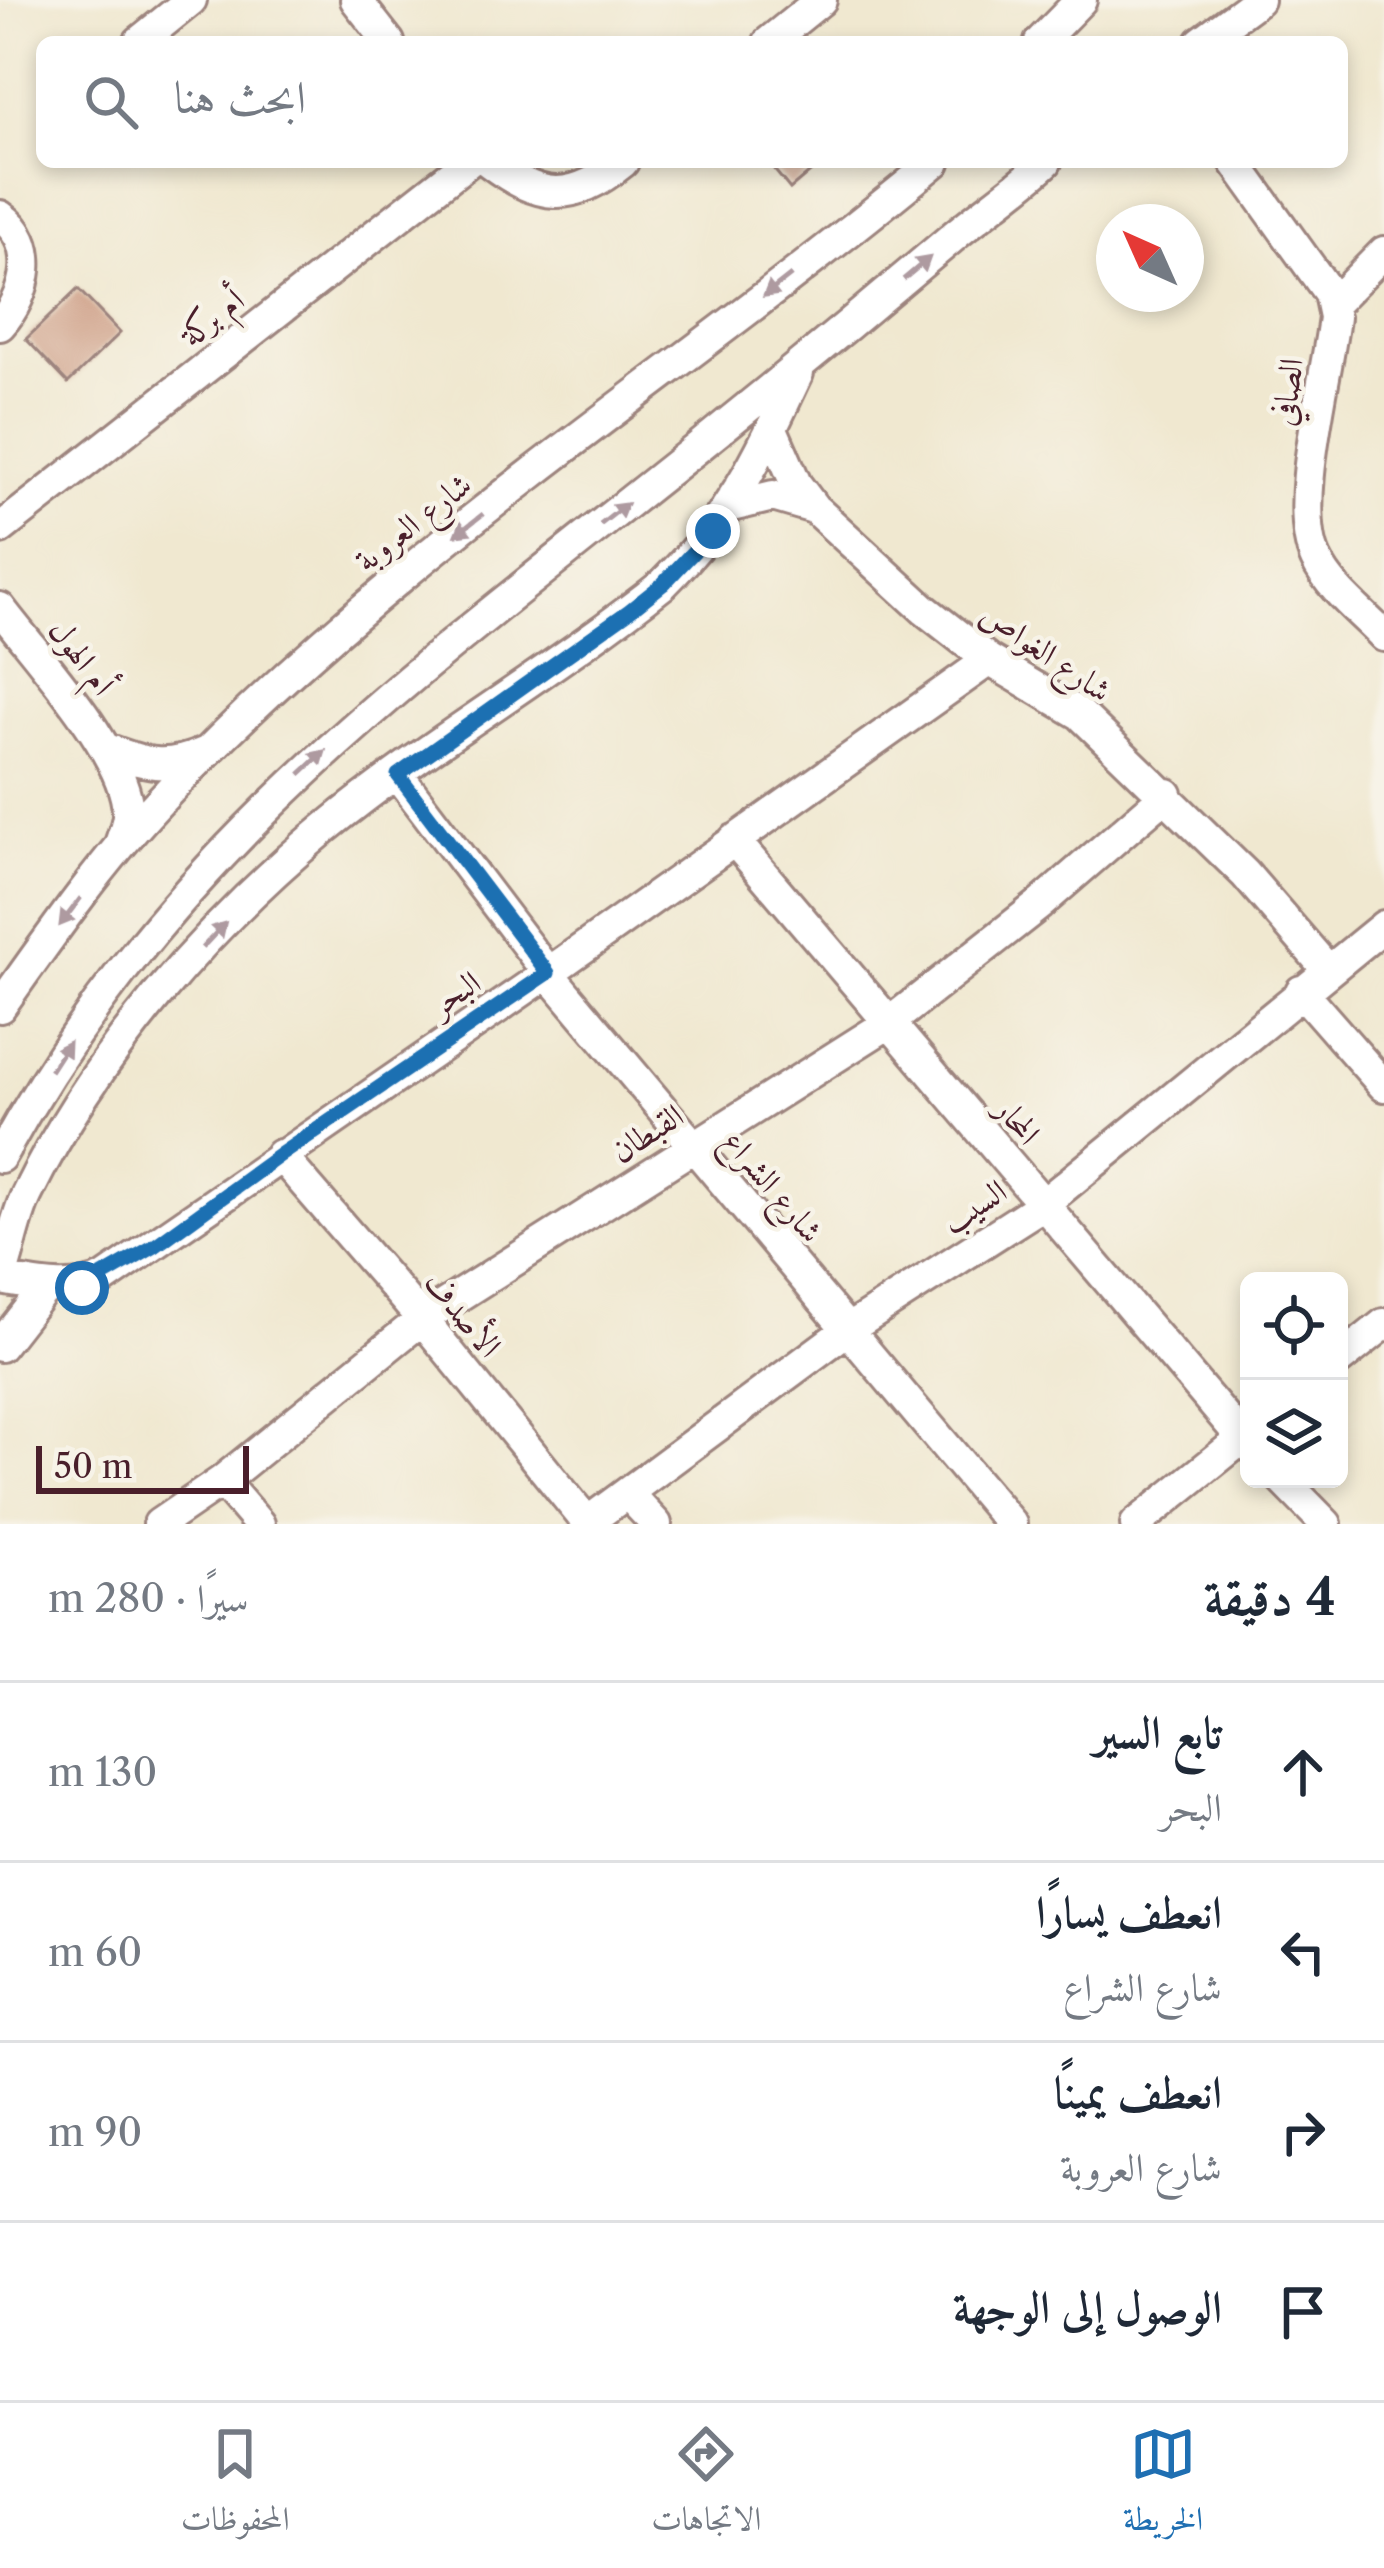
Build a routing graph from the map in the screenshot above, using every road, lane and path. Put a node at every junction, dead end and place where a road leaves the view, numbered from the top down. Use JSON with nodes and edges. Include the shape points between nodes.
{"nodes":[{"id":1,"x":191,"y":0,"type":"edge"},
{"id":2,"x":356,"y":0,"type":"edge"},
{"id":3,"x":821,"y":0,"type":"edge"},
{"id":4,"x":1081,"y":0,"type":"edge"},
{"id":5,"x":1253,"y":4,"type":"edge"},
{"id":6,"x":146,"y":36,"type":"edge"},
{"id":7,"x":384,"y":36,"type":"edge"},
{"id":8,"x":776,"y":36,"type":"edge"},
{"id":9,"x":1046,"y":36,"type":"edge"},
{"id":10,"x":1209,"y":36,"type":"edge"},
{"id":11,"x":1235,"y":36,"type":"edge"},
{"id":12,"x":460,"y":168,"type":"edge"},
{"id":13,"x":497,"y":168,"type":"edge"},
{"id":14,"x":615,"y":168,"type":"edge"},
{"id":15,"x":927,"y":168,"type":"edge"},
{"id":16,"x":1039,"y":168,"type":"edge"},
{"id":17,"x":1239,"y":168,"type":"edge"},
{"id":18,"x":0,"y":216,"type":"edge"},
{"id":19,"x":1384,"y":252,"type":"edge"},
{"id":20,"x":1333,"y":305,"type":"junction"},
{"id":21,"x":0,"y":325,"type":"edge"},
{"id":22,"x":802,"y":365,"type":"junction"},
{"id":23,"x":772,"y":430,"type":"junction"},
{"id":24,"x":732,"y":506,"type":"junction"},
{"id":25,"x":814,"y":508,"type":"junction"},
{"id":26,"x":0,"y":529,"type":"edge"},
{"id":27,"x":0,"y":608,"type":"edge"},
{"id":28,"x":1384,"y":636,"type":"edge"},
{"id":29,"x":989,"y":660,"type":"junction"},
{"id":30,"x":107,"y":749,"type":"junction"},
{"id":31,"x":208,"y":751,"type":"junction"},
{"id":32,"x":398,"y":775,"type":"junction"},
{"id":33,"x":1167,"y":794,"type":"junction"},
{"id":34,"x":734,"y":840,"type":"junction"},
{"id":35,"x":120,"y":846,"type":"junction"},
{"id":36,"x":1384,"y":926,"type":"edge"},
{"id":37,"x":1327,"y":969,"type":"junction"},
{"id":38,"x":548,"y":973,"type":"junction"},
{"id":39,"x":1301,"y":991,"type":"junction"},
{"id":40,"x":0,"y":1007,"type":"edge"},
{"id":41,"x":889,"y":1023,"type":"junction"},
{"id":42,"x":1384,"y":1086,"type":"edge"},
{"id":43,"x":692,"y":1147,"type":"junction"},
{"id":44,"x":280,"y":1155,"type":"junction"},
{"id":45,"x":0,"y":1157,"type":"edge"},
{"id":46,"x":1042,"y":1205,"type":"junction"},
{"id":47,"x":0,"y":1280,"type":"edge"},
{"id":48,"x":46,"y":1287,"type":"junction"},
{"id":49,"x":422,"y":1319,"type":"junction"},
{"id":50,"x":1384,"y":1324,"type":"edge"},
{"id":51,"x":848,"y":1330,"type":"junction"},
{"id":52,"x":0,"y":1346,"type":"edge"},
{"id":53,"x":1348,"y":1353,"type":"edge"},
{"id":54,"x":1240,"y":1431,"type":"edge"},
{"id":55,"x":1240,"y":1444,"type":"edge"},
{"id":56,"x":222,"y":1481,"type":"junction"},
{"id":57,"x":1291,"y":1488,"type":"edge"},
{"id":58,"x":627,"y":1493,"type":"junction"},
{"id":59,"x":586,"y":1523,"type":"edge"},
{"id":60,"x":159,"y":1524,"type":"edge"},
{"id":61,"x":259,"y":1524,"type":"edge"},
{"id":62,"x":656,"y":1524,"type":"edge"},
{"id":63,"x":1011,"y":1524,"type":"edge"},
{"id":64,"x":1136,"y":1524,"type":"edge"},
{"id":65,"x":1326,"y":1524,"type":"edge"}],
"edges":[{"from":1,"to":6,"type":"street"},
{"from":2,"to":7,"type":"street"},
{"from":3,"to":8,"type":"street"},
{"from":4,"to":9,"type":"street"},
{"from":5,"to":10,"type":"street"},
{"from":5,"to":11,"type":"street"},
{"from":12,"to":26,"type":"street","name":"أم بركة"},
{"from":13,"to":14,"type":"street","via":[[521,186],[563,194]]},
{"from":15,"to":31,"type":"street","name":"شارع العروبة","one_way":true,"via":[[373,599]]},
{"from":22,"to":16,"type":"street","one_way":true},
{"from":17,"to":20,"type":"street"},
{"from":18,"to":21,"type":"street","via":[[26,255],[23,292]]},
{"from":19,"to":20,"type":"street"},
{"from":20,"to":28,"type":"street","name":"الصافي","via":[[1306,523],[1324,572]]},
{"from":22,"to":23,"type":"street"},
{"from":45,"to":22,"type":"street","one_way":true,"via":[[110,983],[253,820],[434,656]]},
{"from":23,"to":24,"type":"street"},
{"from":23,"to":25,"type":"street","name":"شارع الغواص"},
{"from":24,"to":25,"type":"street","via":[[773,496]]},
{"from":24,"to":32,"type":"street","via":[[663,584]]},
{"from":25,"to":29,"type":"street","name":"شارع الغواص"},
{"from":27,"to":30,"type":"street","name":"أم الهول"},
{"from":29,"to":33,"type":"street","name":"شارع الغواص","via":[[1080,714]]},
{"from":29,"to":34,"type":"street","name":"البحر"},
{"from":30,"to":31,"type":"street","name":"أم الهول","via":[[177,765]]},
{"from":30,"to":35,"type":"street","name":"أم الهول","via":[[128,816]]},
{"from":31,"to":35,"type":"street","name":"شارع العروبة"},
{"from":32,"to":38,"type":"street","name":"شارع الشراع"},
{"from":47,"to":32,"type":"street","one_way":true,"via":[[25,1198],[68,1117],[132,1030],[269,878]]},
{"from":33,"to":37,"type":"street","name":"شارع الغواص"},
{"from":33,"to":41,"type":"street","name":"القبطان"},
{"from":34,"to":38,"type":"street","name":"البحر"},
{"from":34,"to":41,"type":"street","name":"المحار"},
{"from":35,"to":40,"type":"street","name":"شارع العروبة","one_way":true},
{"from":36,"to":37,"type":"street","name":"السيب"},
{"from":37,"to":39,"type":"street","name":"السيب"},
{"from":38,"to":43,"type":"street","name":"شارع الشراع"},
{"from":38,"to":44,"type":"street","name":"البحر"},
{"from":39,"to":42,"type":"street"},
{"from":39,"to":46,"type":"street","name":"السيب"},
{"from":41,"to":43,"type":"street","name":"القبطان"},
{"from":41,"to":46,"type":"street","name":"المحار"},
{"from":43,"to":49,"type":"street","name":"القبطان"},
{"from":43,"to":51,"type":"street","name":"شارع الشراع"},
{"from":44,"to":48,"type":"street","name":"البحر","via":[[104,1279]]},
{"from":44,"to":49,"type":"street","name":"الأصدف"},
{"from":46,"to":51,"type":"street","name":"السيب"},
{"from":46,"to":54,"type":"street","name":"المحار"},
{"from":47,"to":48,"type":"street","name":"البحر"},
{"from":48,"to":52,"type":"street"},
{"from":49,"to":56,"type":"street","name":"القبطان"},
{"from":49,"to":59,"type":"street","name":"الأصدف"},
{"from":50,"to":53,"type":"street"},
{"from":51,"to":58,"type":"street","name":"السيب"},
{"from":51,"to":63,"type":"street","name":"شارع الشراع"},
{"from":55,"to":64,"type":"street"},
{"from":56,"to":60,"type":"street","name":"القبطان"},
{"from":56,"to":61,"type":"street"},
{"from":57,"to":65,"type":"street"},
{"from":58,"to":59,"type":"street","name":"السيب"},
{"from":58,"to":62,"type":"street"}]}
